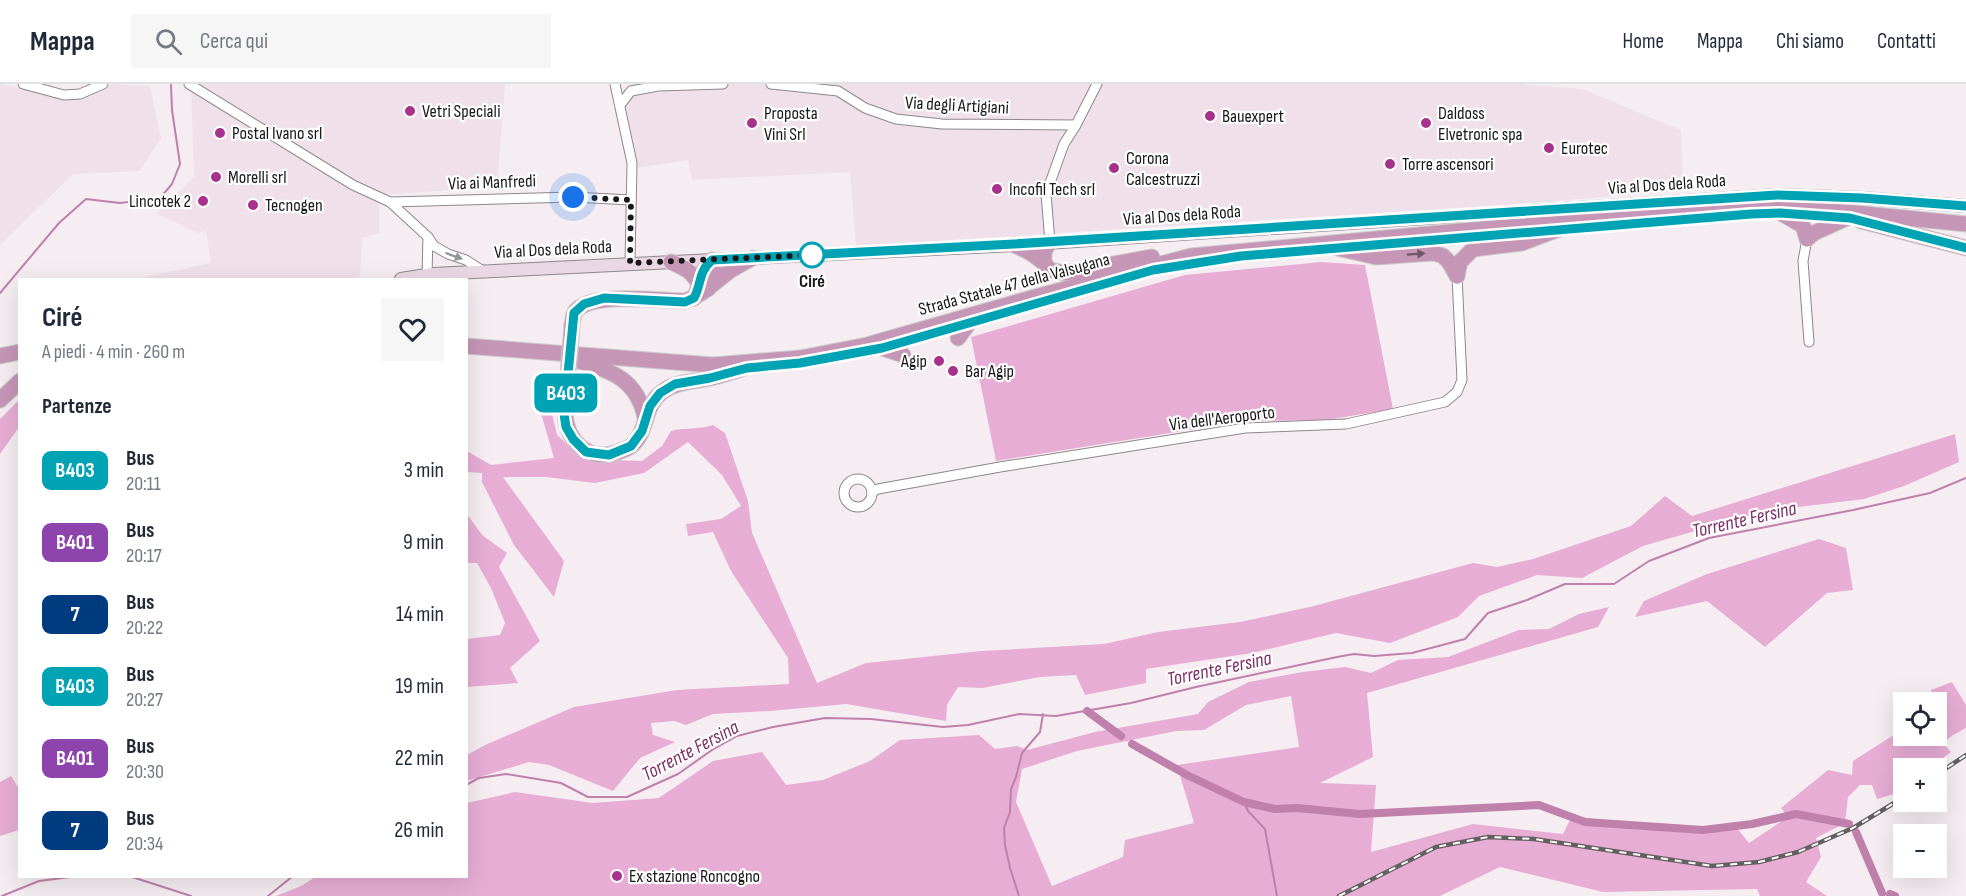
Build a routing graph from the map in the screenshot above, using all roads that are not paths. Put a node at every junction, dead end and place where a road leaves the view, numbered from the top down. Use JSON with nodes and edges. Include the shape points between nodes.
{"nodes":[{"id":1,"x":23,"y":84,"type":"edge"},
{"id":2,"x":103,"y":84,"type":"edge"},
{"id":3,"x":189,"y":84,"type":"edge"},
{"id":4,"x":615,"y":84,"type":"edge"},
{"id":5,"x":723,"y":84,"type":"edge"},
{"id":6,"x":771,"y":84,"type":"edge"},
{"id":7,"x":1097,"y":84,"type":"edge"},
{"id":8,"x":620,"y":105,"type":"junction"},
{"id":9,"x":1076,"y":125,"type":"junction"},
{"id":10,"x":631,"y":200,"type":"junction"},
{"id":11,"x":390,"y":201,"type":"junction"},
{"id":12,"x":1964,"y":206,"type":"edge"},
{"id":13,"x":1780,"y":213,"type":"junction"},
{"id":14,"x":1849,"y":218,"type":"junction"},
{"id":15,"x":1966,"y":224,"type":"edge"},
{"id":16,"x":1966,"y":229,"type":"edge"},
{"id":17,"x":1559,"y":230,"type":"junction"},
{"id":18,"x":428,"y":237,"type":"junction"},
{"id":19,"x":1807,"y":239,"type":"junction"},
{"id":20,"x":1050,"y":242,"type":"junction"},
{"id":21,"x":1014,"y":244,"type":"junction"},
{"id":22,"x":1337,"y":248,"type":"junction"},
{"id":23,"x":1966,"y":248,"type":"edge"},
{"id":24,"x":1191,"y":256,"type":"junction"},
{"id":25,"x":753,"y":258,"type":"junction"},
{"id":26,"x":712,"y":260,"type":"junction"},
{"id":27,"x":1044,"y":261,"type":"junction"},
{"id":28,"x":671,"y":262,"type":"junction"},
{"id":29,"x":630,"y":263,"type":"junction"},
{"id":30,"x":483,"y":271,"type":"junction"},
{"id":31,"x":427,"y":275,"type":"junction"},
{"id":32,"x":1457,"y":276,"type":"junction"},
{"id":33,"x":408,"y":278,"type":"edge"},
{"id":34,"x":700,"y":292,"type":"junction"},
{"id":35,"x":969,"y":323,"type":"junction"},
{"id":36,"x":958,"y":338,"type":"dead end"},
{"id":37,"x":1809,"y":342,"type":"dead end"},
{"id":38,"x":0,"y":345,"type":"edge"},
{"id":39,"x":468,"y":346,"type":"edge"},
{"id":40,"x":882,"y":348,"type":"junction"},
{"id":41,"x":18,"y":350,"type":"edge"},
{"id":42,"x":18,"y":351,"type":"edge"},
{"id":43,"x":468,"y":351,"type":"edge"},
{"id":44,"x":903,"y":355,"type":"dead end"},
{"id":45,"x":0,"y":356,"type":"edge"},
{"id":46,"x":579,"y":361,"type":"junction"},
{"id":47,"x":18,"y":362,"type":"edge"},
{"id":48,"x":0,"y":365,"type":"edge"},
{"id":49,"x":747,"y":368,"type":"junction"},
{"id":50,"x":18,"y":383,"type":"edge"},
{"id":51,"x":0,"y":400,"type":"edge"},
{"id":52,"x":645,"y":417,"type":"junction"},
{"id":53,"x":872,"y":492,"type":"dead end"}],
"edges":[{"from":1,"to":2,"type":"street","via":[[64,95],[80,94]]},
{"from":3,"to":11,"type":"street","name":"Via ai Manfredi","via":[[353,185]]},
{"from":4,"to":8,"type":"street"},
{"from":5,"to":8,"type":"street","via":[[631,91]]},
{"from":6,"to":9,"type":"street","name":"Via degli Artigiani","via":[[838,91],[865,108],[896,119],[942,124]]},
{"from":7,"to":9,"type":"street"},
{"from":8,"to":10,"type":"street","via":[[632,163]]},
{"from":9,"to":20,"type":"street","via":[[1064,144],[1046,194]]},
{"from":10,"to":11,"type":"street","name":"Via ai Manfredi","via":[[573,197]]},
{"from":10,"to":29,"type":"street"},
{"from":11,"to":18,"type":"street","name":"Via ai Manfredi"},
{"from":12,"to":20,"type":"main road","name":"Via al Dos dela Roda","via":[[1777,195]]},
{"from":13,"to":14,"type":"highway","name":"Strada Statale 47 della Valsugana"},
{"from":13,"to":17,"type":"highway","name":"Strada Statale 47 della Valsugana"},
{"from":13,"to":19,"type":"highway","via":[[1803,226]]},
{"from":14,"to":16,"type":"highway","name":"Strada Statale 47 della Valsugana"},
{"from":14,"to":19,"type":"highway"},
{"from":14,"to":23,"type":"highway"},
{"from":15,"to":24,"type":"highway","name":"Strada Statale 47 della Valsugana","via":[[1759,207]]},
{"from":17,"to":22,"type":"highway","name":"Strada Statale 47 della Valsugana"},
{"from":17,"to":32,"type":"highway","via":[[1522,243],[1473,249],[1460,262]]},
{"from":18,"to":30,"type":"street","name":"Via ai Manfredi","one_way":true,"via":[[434,246]]},
{"from":18,"to":31,"type":"street"},
{"from":19,"to":37,"type":"street","via":[[1803,261]]},
{"from":20,"to":21,"type":"main road","name":"Via al Dos dela Roda"},
{"from":20,"to":27,"type":"highway","via":[[1044,251]]},
{"from":21,"to":25,"type":"main road","name":"Via al Dos dela Roda"},
{"from":21,"to":27,"type":"highway"},
{"from":22,"to":32,"type":"highway","one_way":true,"via":[[1376,257],[1434,253],[1443,256]]},
{"from":22,"to":35,"type":"highway","name":"Strada Statale 47 della Valsugana","via":[[1241,256],[1153,270]]},
{"from":24,"to":27,"type":"highway","via":[[1147,258],[1065,273],[1050,270]]},
{"from":24,"to":39,"type":"highway","name":"Strada Statale 47 della Valsugana","via":[[867,345],[800,358],[713,365]]},
{"from":25,"to":26,"type":"main road","name":"Via al Dos dela Roda"},
{"from":25,"to":34,"type":"highway"},
{"from":26,"to":28,"type":"main road","name":"Via al Dos dela Roda"},
{"from":26,"to":34,"type":"highway","via":[[700,276]]},
{"from":28,"to":29,"type":"main road","name":"Via al Dos dela Roda"},
{"from":28,"to":34,"type":"highway","via":[[696,277]]},
{"from":29,"to":30,"type":"main road","name":"Via al Dos dela Roda"},
{"from":30,"to":31,"type":"main road","name":"Via al Dos dela Roda"},
{"from":31,"to":33,"type":"main road","name":"Via al Dos dela Roda"},
{"from":32,"to":53,"type":"street","name":"Via dell'Aeroporto","via":[[1462,380],[1457,392],[1445,402],[1346,424],[1245,428]]},
{"from":34,"to":52,"type":"highway","bridge":true,"via":[[685,302],[604,298],[584,304],[574,313],[564,414],[573,439],[586,452],[609,455],[631,446],[642,431]]},
{"from":35,"to":36,"type":"highway"},
{"from":35,"to":40,"type":"highway","name":"Strada Statale 47 della Valsugana"},
{"from":38,"to":41,"type":"highway"},
{"from":40,"to":44,"type":"highway"},
{"from":40,"to":49,"type":"highway","name":"Strada Statale 47 della Valsugana"},
{"from":42,"to":45,"type":"highway"},
{"from":43,"to":46,"type":"highway","name":"Strada Statale 47 della Valsugana"},
{"from":46,"to":49,"type":"highway","name":"Strada Statale 47 della Valsugana"},
{"from":46,"to":52,"type":"highway","via":[[608,371],[631,386],[641,400]]},
{"from":47,"to":48,"type":"highway"},
{"from":49,"to":52,"type":"highway","via":[[675,384],[660,393]]},
{"from":50,"to":51,"type":"highway"}]}
